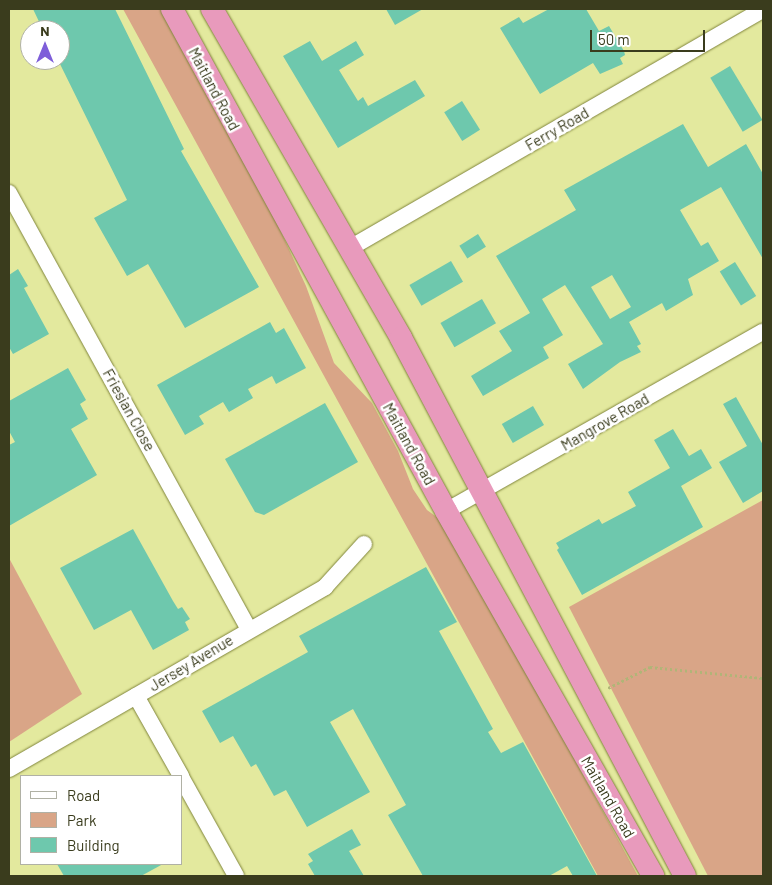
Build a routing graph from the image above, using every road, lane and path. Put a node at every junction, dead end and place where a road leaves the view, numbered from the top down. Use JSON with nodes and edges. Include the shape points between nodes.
{"nodes":[{"id":1,"x":172,"y":9,"type":"edge"},
{"id":2,"x":212,"y":9,"type":"edge"},
{"id":3,"x":763,"y":10,"type":"edge"},
{"id":4,"x":9,"y":193,"type":"edge"},
{"id":5,"x":350,"y":248,"type":"junction"},
{"id":6,"x":763,"y":332,"type":"edge"},
{"id":7,"x":484,"y":490,"type":"junction"},
{"id":8,"x":446,"y":511,"type":"junction"},
{"id":9,"x":364,"y":544,"type":"dead end"},
{"id":10,"x":248,"y":628,"type":"junction"},
{"id":11,"x":763,"y":678,"type":"edge"},
{"id":12,"x":136,"y":696,"type":"junction"},
{"id":13,"x":591,"y":696,"type":"junction"},
{"id":14,"x":9,"y":769,"type":"edge"},
{"id":15,"x":180,"y":775,"type":"edge"},
{"id":16,"x":182,"y":779,"type":"edge"},
{"id":17,"x":236,"y":876,"type":"edge"},
{"id":18,"x":653,"y":876,"type":"edge"},
{"id":19,"x":685,"y":876,"type":"edge"}],
"edges":[{"from":1,"to":8,"type":"highway","name":"Maitland Road"},
{"from":2,"to":5,"type":"highway","name":"Maitland Road"},
{"from":3,"to":5,"type":"street","name":"Ferry Road"},
{"from":4,"to":10,"type":"street","name":"Friesian Close"},
{"from":5,"to":7,"type":"highway","name":"Maitland Road"},
{"from":6,"to":7,"type":"street","name":"Mangrove Road"},
{"from":7,"to":8,"type":"street","name":"Mangrove Road"},
{"from":7,"to":13,"type":"highway","name":"Maitland Road"},
{"from":8,"to":18,"type":"highway","name":"Maitland Road"},
{"from":9,"to":10,"type":"street","name":"Jersey Avenue","via":[[325,587]]},
{"from":10,"to":12,"type":"street","name":"Jersey Avenue"},
{"from":11,"to":13,"type":"path","via":[[650,668]]},
{"from":12,"to":14,"type":"street","name":"Jersey Avenue"},
{"from":12,"to":15,"type":"street"},
{"from":13,"to":19,"type":"highway","name":"Maitland Road"},
{"from":16,"to":17,"type":"street"}]}
